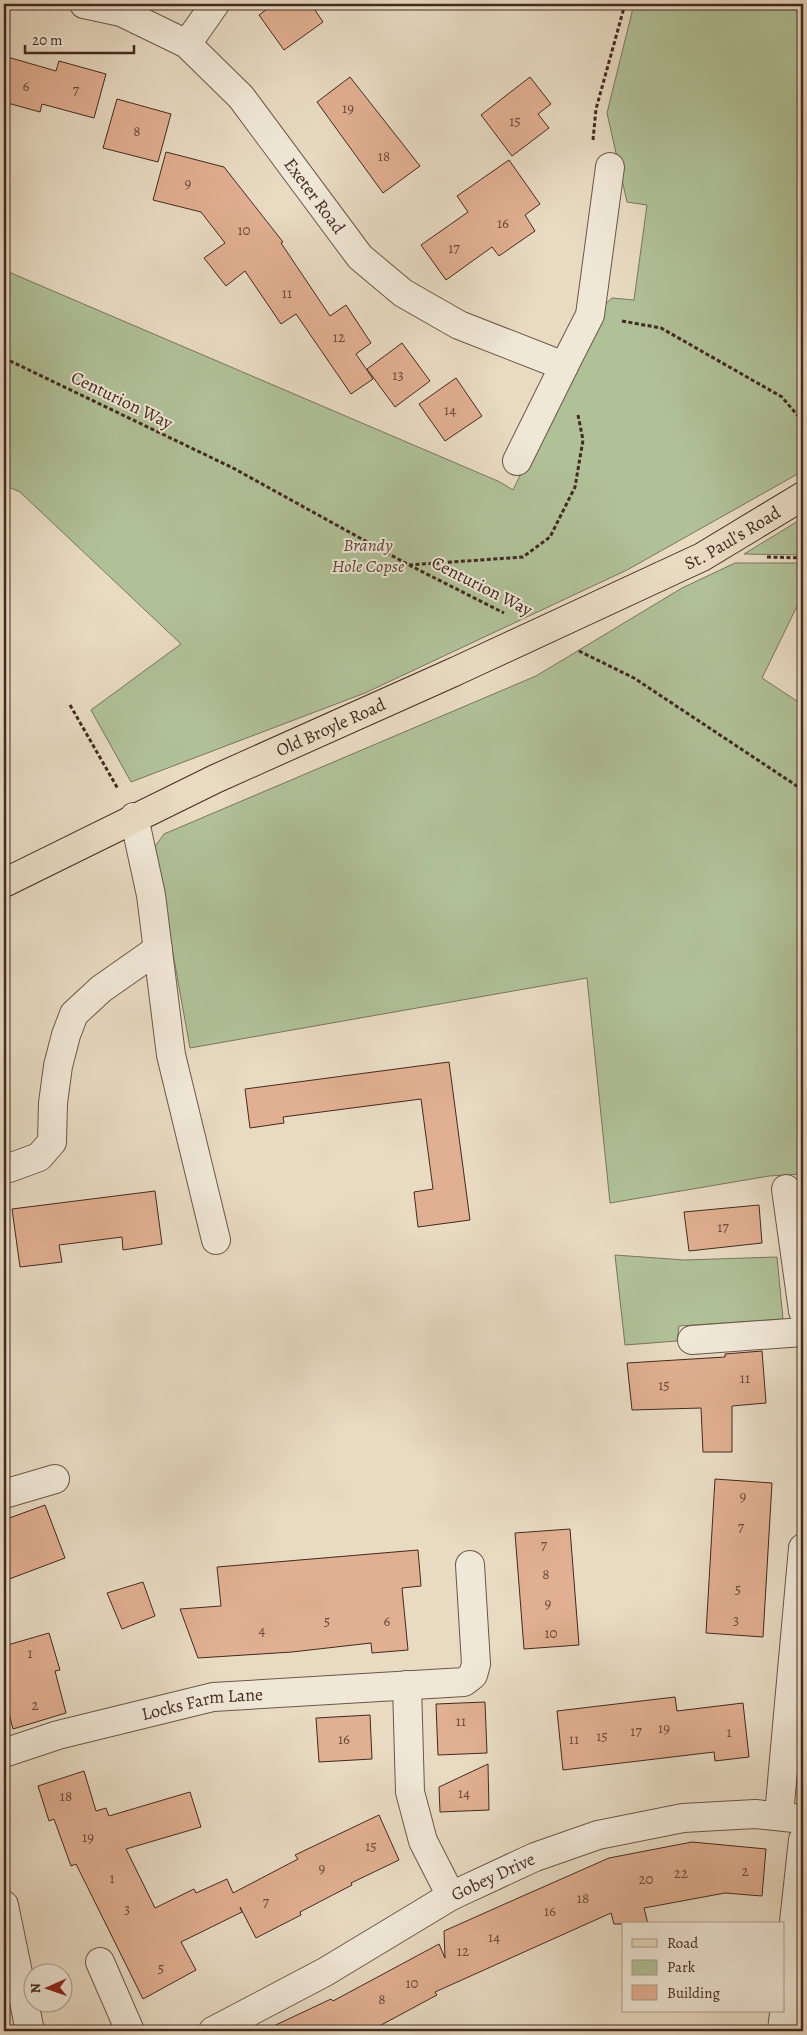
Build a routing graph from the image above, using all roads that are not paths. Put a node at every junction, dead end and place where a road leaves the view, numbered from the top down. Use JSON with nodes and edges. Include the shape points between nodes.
{"nodes":[{"id":1,"x":84,"y":4,"type":"edge"},
{"id":2,"x":215,"y":4,"type":"edge"},
{"id":3,"x":187,"y":44,"type":"junction"},
{"id":4,"x":610,"y":167,"type":"road end"},
{"id":5,"x":559,"y":375,"type":"junction"},
{"id":6,"x":517,"y":461,"type":"dead end"},
{"id":7,"x":803,"y":496,"type":"edge"},
{"id":8,"x":661,"y":576,"type":"joint"},
{"id":9,"x":134,"y":817,"type":"junction"},
{"id":10,"x":4,"y":882,"type":"edge"},
{"id":11,"x":158,"y":949,"type":"junction"},
{"id":12,"x":9,"y":1168,"type":"dead end"},
{"id":13,"x":786,"y":1190,"type":"dead end"},
{"id":14,"x":216,"y":1240,"type":"dead end"},
{"id":15,"x":803,"y":1311,"type":"edge"},
{"id":16,"x":803,"y":1332,"type":"edge"},
{"id":17,"x":692,"y":1340,"type":"dead end"},
{"id":18,"x":55,"y":1479,"type":"dead end"},
{"id":19,"x":4,"y":1494,"type":"edge"},
{"id":20,"x":803,"y":1548,"type":"edge"},
{"id":21,"x":470,"y":1565,"type":"dead end"},
{"id":22,"x":407,"y":1685,"type":"junction"},
{"id":23,"x":4,"y":1754,"type":"edge"},
{"id":24,"x":791,"y":1817,"type":"edge"},
{"id":25,"x":803,"y":1840,"type":"edge"},
{"id":26,"x":451,"y":1896,"type":"junction"},
{"id":27,"x":4,"y":1905,"type":"edge"},
{"id":28,"x":100,"y":1962,"type":"dead end"},
{"id":29,"x":30,"y":2031,"type":"edge"},
{"id":30,"x":130,"y":2031,"type":"edge"},
{"id":31,"x":213,"y":2031,"type":"edge"},
{"id":32,"x":782,"y":2031,"type":"edge"}],
"edges":[{"from":1,"to":3,"type":"street","name":"Exeter Road","via":[[121,12]]},
{"from":2,"to":3,"type":"street"},
{"from":3,"to":5,"type":"street","name":"Exeter Road","via":[[242,97],[360,257],[403,293]]},
{"from":4,"to":5,"type":"street","via":[[590,315]]},
{"from":5,"to":6,"type":"street"},
{"from":7,"to":8,"type":"main road","name":"St. Paul's Road","via":[[702,557]]},
{"from":8,"to":9,"type":"main road","name":"Old Broyle Road","bridge":true},
{"from":9,"to":10,"type":"main road","name":"Old Broyle Road"},
{"from":9,"to":11,"type":"street","via":[[151,895]]},
{"from":11,"to":12,"type":"street","via":[[101,989],[74,1014],[58,1066],[52,1142],[39,1157]]},
{"from":11,"to":14,"type":"street","via":[[171,1054]]},
{"from":13,"to":15,"type":"street"},
{"from":16,"to":17,"type":"street"},
{"from":18,"to":19,"type":"street"},
{"from":20,"to":24,"type":"street"},
{"from":21,"to":22,"type":"street","name":"Locks Farm Lane","via":[[476,1664],[473,1675],[464,1682]]},
{"from":22,"to":23,"type":"street","name":"Locks Farm Lane","via":[[213,1697],[58,1735]]},
{"from":22,"to":26,"type":"street","via":[[410,1792],[423,1841]]},
{"from":24,"to":26,"type":"street","name":"Gobey Drive","via":[[755,1814],[682,1818],[598,1835],[535,1857]]},
{"from":25,"to":32,"type":"street"},
{"from":26,"to":31,"type":"street","name":"Gobey Drive","via":[[325,1972]]},
{"from":27,"to":29,"type":"street"},
{"from":28,"to":30,"type":"street"}]}
